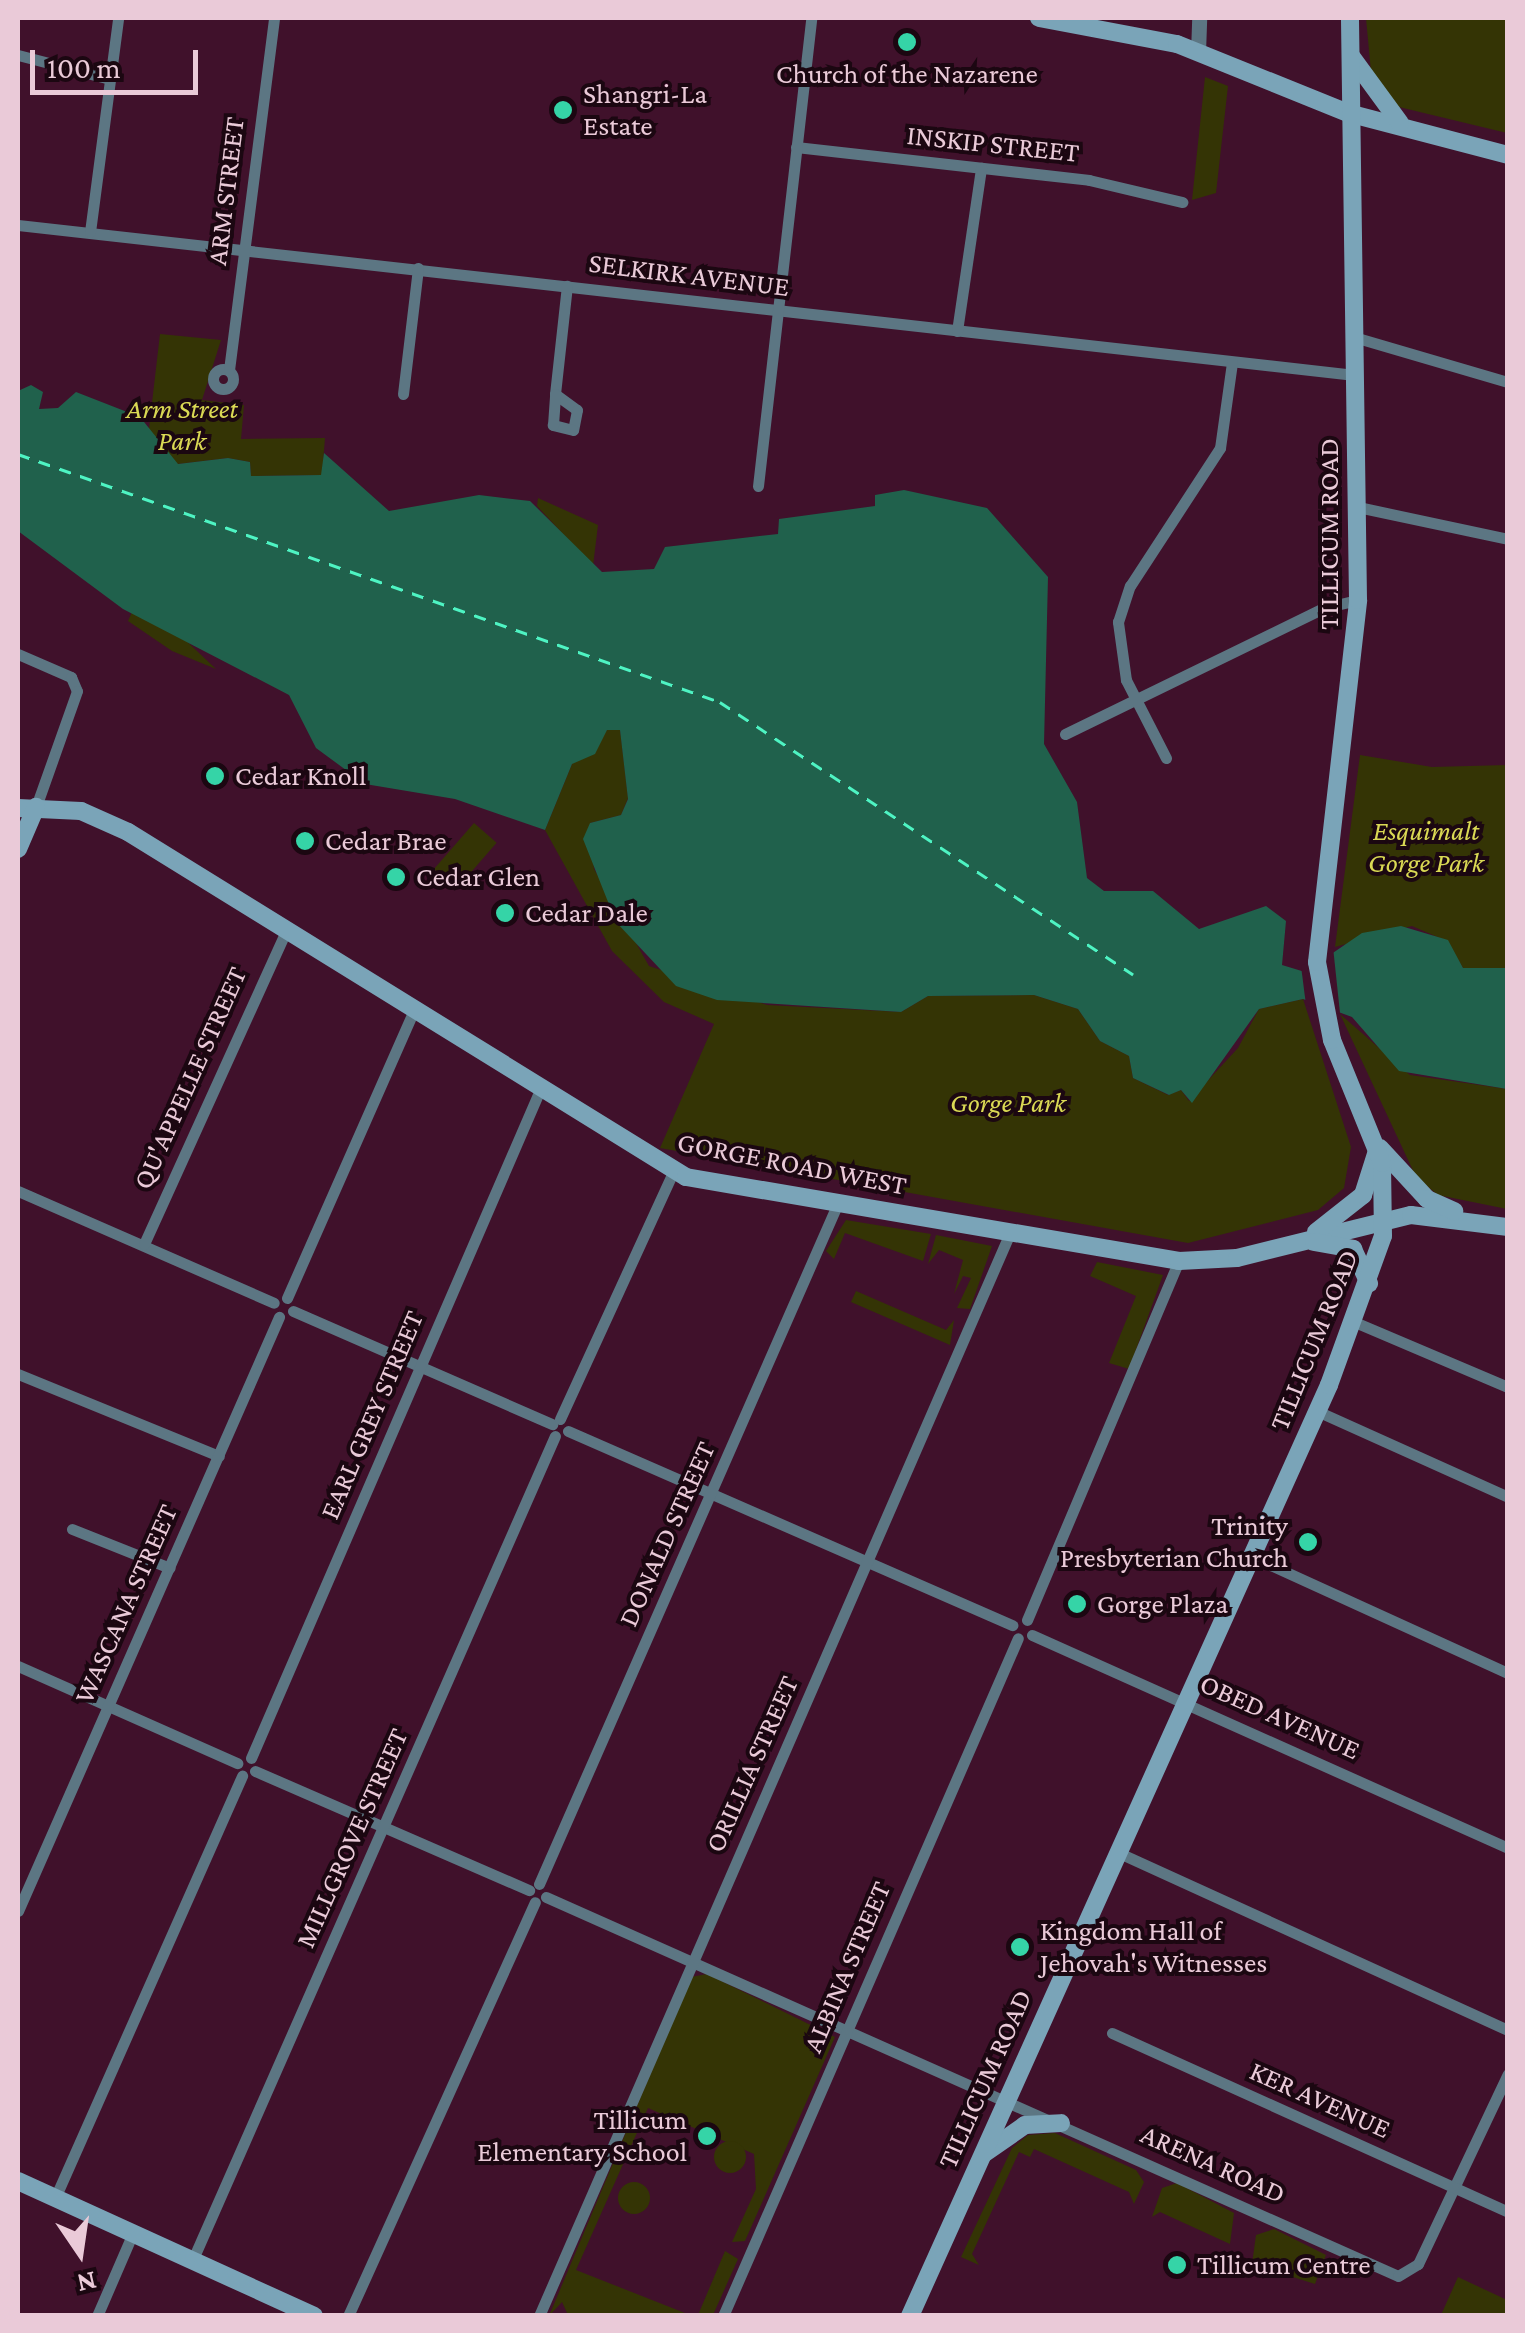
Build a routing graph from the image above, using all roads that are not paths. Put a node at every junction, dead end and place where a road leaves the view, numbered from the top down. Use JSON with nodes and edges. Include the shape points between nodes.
{"nodes":[{"id":1,"x":118,"y":18,"type":"edge"},
{"id":2,"x":274,"y":18,"type":"edge"},
{"id":3,"x":811,"y":18,"type":"edge"},
{"id":4,"x":1039,"y":18,"type":"edge"},
{"id":5,"x":1198,"y":18,"type":"edge"},
{"id":6,"x":1350,"y":18,"type":"edge"},
{"id":7,"x":1198,"y":52,"type":"junction"},
{"id":8,"x":1350,"y":52,"type":"junction"},
{"id":9,"x":18,"y":55,"type":"edge"},
{"id":10,"x":110,"y":78,"type":"junction"},
{"id":11,"x":1348,"y":113,"type":"junction"},
{"id":12,"x":1428,"y":134,"type":"junction"},
{"id":13,"x":796,"y":147,"type":"junction"},
{"id":14,"x":1508,"y":155,"type":"edge"},
{"id":15,"x":982,"y":168,"type":"junction"},
{"id":16,"x":1182,"y":202,"type":"dead end"},
{"id":17,"x":18,"y":225,"type":"edge"},
{"id":18,"x":90,"y":232,"type":"junction"},
{"id":19,"x":244,"y":249,"type":"junction"},
{"id":20,"x":418,"y":268,"type":"junction"},
{"id":21,"x":567,"y":286,"type":"junction"},
{"id":22,"x":778,"y":310,"type":"junction"},
{"id":23,"x":957,"y":331,"type":"junction"},
{"id":24,"x":1354,"y":337,"type":"junction"},
{"id":25,"x":1232,"y":363,"type":"junction"},
{"id":26,"x":229,"y":370,"type":"dead end"},
{"id":27,"x":1355,"y":375,"type":"junction"},
{"id":28,"x":1508,"y":382,"type":"edge"},
{"id":29,"x":404,"y":394,"type":"dead end"},
{"id":30,"x":555,"y":394,"type":"dead end"},
{"id":31,"x":758,"y":486,"type":"dead end"},
{"id":32,"x":1358,"y":507,"type":"junction"},
{"id":33,"x":1508,"y":539,"type":"edge"},
{"id":34,"x":1358,"y":600,"type":"junction"},
{"id":35,"x":18,"y":654,"type":"edge"},
{"id":36,"x":1136,"y":699,"type":"junction"},
{"id":37,"x":1065,"y":734,"type":"dead end"},
{"id":38,"x":1166,"y":758,"type":"dead end"},
{"id":39,"x":27,"y":807,"type":"edge"},
{"id":40,"x":18,"y":849,"type":"edge"},
{"id":41,"x":285,"y":933,"type":"junction"},
{"id":42,"x":413,"y":1012,"type":"junction"},
{"id":43,"x":539,"y":1092,"type":"junction"},
{"id":44,"x":1376,"y":1144,"type":"junction"},
{"id":45,"x":673,"y":1172,"type":"junction"},
{"id":46,"x":18,"y":1191,"type":"edge"},
{"id":47,"x":838,"y":1203,"type":"junction"},
{"id":48,"x":1385,"y":1219,"type":"junction"},
{"id":49,"x":1485,"y":1223,"type":"junction"},
{"id":50,"x":1508,"y":1227,"type":"edge"},
{"id":51,"x":1010,"y":1232,"type":"junction"},
{"id":52,"x":1303,"y":1241,"type":"junction"},
{"id":53,"x":144,"y":1244,"type":"junction"},
{"id":54,"x":1179,"y":1261,"type":"junction"},
{"id":55,"x":1369,"y":1286,"type":"junction"},
{"id":56,"x":287,"y":1298,"type":"junction"},
{"id":57,"x":274,"y":1303,"type":"junction"},
{"id":58,"x":293,"y":1311,"type":"junction"},
{"id":59,"x":278,"y":1317,"type":"junction"},
{"id":60,"x":1357,"y":1322,"type":"junction"},
{"id":61,"x":420,"y":1365,"type":"junction"},
{"id":62,"x":18,"y":1374,"type":"edge"},
{"id":63,"x":1508,"y":1387,"type":"edge"},
{"id":64,"x":1317,"y":1411,"type":"junction"},
{"id":65,"x":559,"y":1427,"type":"junction"},
{"id":66,"x":219,"y":1456,"type":"junction"},
{"id":67,"x":712,"y":1494,"type":"junction"},
{"id":68,"x":1508,"y":1497,"type":"edge"},
{"id":69,"x":72,"y":1529,"type":"dead end"},
{"id":70,"x":1250,"y":1556,"type":"junction"},
{"id":71,"x":869,"y":1562,"type":"junction"},
{"id":72,"x":170,"y":1568,"type":"junction"},
{"id":73,"x":1027,"y":1620,"type":"junction"},
{"id":74,"x":1015,"y":1632,"type":"junction"},
{"id":75,"x":1032,"y":1634,"type":"junction"},
{"id":76,"x":18,"y":1666,"type":"edge"},
{"id":77,"x":1508,"y":1673,"type":"edge"},
{"id":78,"x":1184,"y":1702,"type":"junction"},
{"id":79,"x":110,"y":1706,"type":"junction"},
{"id":80,"x":245,"y":1770,"type":"junction"},
{"id":81,"x":384,"y":1826,"type":"junction"},
{"id":82,"x":1508,"y":1848,"type":"edge"},
{"id":83,"x":1116,"y":1852,"type":"junction"},
{"id":84,"x":537,"y":1893,"type":"junction"},
{"id":85,"x":18,"y":1911,"type":"edge"},
{"id":86,"x":692,"y":1962,"type":"junction"},
{"id":87,"x":847,"y":2030,"type":"junction"},
{"id":88,"x":1508,"y":2030,"type":"edge"},
{"id":89,"x":1112,"y":2033,"type":"dead end"},
{"id":90,"x":1508,"y":2074,"type":"edge"},
{"id":91,"x":1007,"y":2099,"type":"junction"},
{"id":92,"x":1060,"y":2123,"type":"junction"},
{"id":93,"x":981,"y":2157,"type":"junction"},
{"id":94,"x":18,"y":2181,"type":"edge"},
{"id":95,"x":1453,"y":2187,"type":"junction"},
{"id":96,"x":56,"y":2198,"type":"junction"},
{"id":97,"x":1508,"y":2212,"type":"edge"},
{"id":98,"x":133,"y":2233,"type":"junction"},
{"id":99,"x":193,"y":2260,"type":"junction"},
{"id":100,"x":278,"y":2308,"type":"edge"},
{"id":101,"x":97,"y":2316,"type":"edge"},
{"id":102,"x":314,"y":2316,"type":"edge"},
{"id":103,"x":348,"y":2316,"type":"edge"},
{"id":104,"x":539,"y":2316,"type":"edge"},
{"id":105,"x":722,"y":2316,"type":"edge"},
{"id":106,"x":910,"y":2316,"type":"edge"}],
"edges":[{"from":1,"to":10,"type":"street"},
{"from":2,"to":19,"type":"street","name":"ARM STREET"},
{"from":3,"to":13,"type":"street"},
{"from":4,"to":7,"type":"main road"},
{"from":5,"to":7,"type":"street"},
{"from":6,"to":8,"type":"main road","name":"TILLICUM ROAD"},
{"from":7,"to":11,"type":"main road"},
{"from":8,"to":11,"type":"main road","name":"TILLICUM ROAD"},
{"from":8,"to":12,"type":"main road","via":[[1384,111]]},
{"from":9,"to":10,"type":"street"},
{"from":10,"to":18,"type":"street"},
{"from":11,"to":12,"type":"main road"},
{"from":11,"to":24,"type":"main road","name":"TILLICUM ROAD"},
{"from":12,"to":14,"type":"main road"},
{"from":13,"to":15,"type":"street","name":"INSKIP STREET"},
{"from":13,"to":22,"type":"street"},
{"from":15,"to":16,"type":"street","name":"INSKIP STREET"},
{"from":15,"to":23,"type":"street"},
{"from":17,"to":18,"type":"street","name":"SELKIRK AVENUE"},
{"from":18,"to":19,"type":"street","name":"SELKIRK AVENUE"},
{"from":19,"to":20,"type":"street","name":"SELKIRK AVENUE"},
{"from":19,"to":26,"type":"street","name":"ARM STREET"},
{"from":20,"to":21,"type":"street","name":"SELKIRK AVENUE"},
{"from":20,"to":29,"type":"street"},
{"from":21,"to":22,"type":"street","name":"SELKIRK AVENUE"},
{"from":21,"to":30,"type":"street"},
{"from":22,"to":23,"type":"street","name":"SELKIRK AVENUE"},
{"from":22,"to":31,"type":"street"},
{"from":23,"to":25,"type":"street","name":"SELKIRK AVENUE"},
{"from":24,"to":27,"type":"main road","name":"TILLICUM ROAD"},
{"from":24,"to":28,"type":"street"},
{"from":25,"to":27,"type":"street","name":"SELKIRK AVENUE"},
{"from":25,"to":36,"type":"street","via":[[1220,448],[1121,606],[1119,658]]},
{"from":27,"to":32,"type":"main road","name":"TILLICUM ROAD"},
{"from":32,"to":33,"type":"street"},
{"from":32,"to":34,"type":"main road","name":"TILLICUM ROAD"},
{"from":34,"to":36,"type":"street","via":[[1324,608]]},
{"from":34,"to":44,"type":"main road","name":"TILLICUM ROAD","via":[[1317,946],[1325,1018]]},
{"from":35,"to":39,"type":"street","via":[[75,684]]},
{"from":36,"to":37,"type":"street"},
{"from":36,"to":38,"type":"street"},
{"from":39,"to":40,"type":"main road"},
{"from":39,"to":41,"type":"main road","name":"GORGE ROAD WEST","via":[[102,818]]},
{"from":41,"to":42,"type":"main road","name":"GORGE ROAD WEST"},
{"from":41,"to":53,"type":"street","name":"QU'APPELLE STREET"},
{"from":42,"to":43,"type":"main road","name":"GORGE ROAD WEST"},
{"from":42,"to":56,"type":"street"},
{"from":43,"to":45,"type":"main road","name":"GORGE ROAD WEST"},
{"from":43,"to":61,"type":"street","name":"EARL GREY STREET"},
{"from":44,"to":48,"type":"main road","name":"TILLICUM ROAD"},
{"from":44,"to":49,"type":"main road","via":[[1427,1199]]},
{"from":44,"to":52,"type":"main road","via":[[1363,1195]]},
{"from":45,"to":47,"type":"main road","name":"GORGE ROAD WEST"},
{"from":45,"to":65,"type":"street","name":"MILLGROVE STREET"},
{"from":46,"to":53,"type":"street"},
{"from":47,"to":51,"type":"main road","name":"GORGE ROAD WEST"},
{"from":47,"to":67,"type":"street","name":"DONALD STREET"},
{"from":48,"to":49,"type":"main road","name":"GORGE ROAD WEST"},
{"from":48,"to":52,"type":"main road","name":"GORGE ROAD WEST"},
{"from":48,"to":55,"type":"main road","name":"TILLICUM ROAD"},
{"from":49,"to":50,"type":"main road","name":"GORGE ROAD WEST"},
{"from":51,"to":54,"type":"main road","name":"GORGE ROAD WEST"},
{"from":51,"to":71,"type":"street","name":"ORILLIA STREET"},
{"from":52,"to":54,"type":"main road","name":"GORGE ROAD WEST"},
{"from":52,"to":55,"type":"main road","via":[[1353,1249]]},
{"from":53,"to":57,"type":"street"},
{"from":54,"to":73,"type":"street"},
{"from":55,"to":60,"type":"main road","name":"TILLICUM ROAD"},
{"from":56,"to":57,"type":"street"},
{"from":56,"to":58,"type":"street"},
{"from":57,"to":59,"type":"street"},
{"from":58,"to":59,"type":"street"},
{"from":58,"to":61,"type":"street"},
{"from":59,"to":66,"type":"street","name":"WASCANA STREET"},
{"from":60,"to":63,"type":"street"},
{"from":60,"to":64,"type":"main road","name":"TILLICUM ROAD"},
{"from":61,"to":65,"type":"street"},
{"from":61,"to":80,"type":"street","name":"EARL GREY STREET"},
{"from":62,"to":66,"type":"street"},
{"from":64,"to":68,"type":"street"},
{"from":64,"to":70,"type":"main road","name":"TILLICUM ROAD"},
{"from":65,"to":67,"type":"street"},
{"from":65,"to":81,"type":"street","name":"MILLGROVE STREET"},
{"from":66,"to":72,"type":"street","name":"WASCANA STREET"},
{"from":67,"to":71,"type":"street"},
{"from":67,"to":84,"type":"street","name":"DONALD STREET"},
{"from":69,"to":72,"type":"street"},
{"from":70,"to":77,"type":"street"},
{"from":70,"to":78,"type":"main road","name":"TILLICUM ROAD"},
{"from":71,"to":74,"type":"street"},
{"from":71,"to":86,"type":"street","name":"ORILLIA STREET"},
{"from":72,"to":79,"type":"street","name":"WASCANA STREET"},
{"from":73,"to":74,"type":"street"},
{"from":73,"to":75,"type":"street"},
{"from":74,"to":75,"type":"street"},
{"from":74,"to":87,"type":"street","name":"ALBINA STREET"},
{"from":75,"to":78,"type":"street","name":"OBED AVENUE"},
{"from":76,"to":79,"type":"street","name":"ARENA ROAD"},
{"from":78,"to":82,"type":"street","name":"OBED AVENUE"},
{"from":78,"to":83,"type":"main road","name":"TILLICUM ROAD"},
{"from":79,"to":80,"type":"street","name":"ARENA ROAD"},
{"from":79,"to":85,"type":"street","name":"WASCANA STREET"},
{"from":80,"to":81,"type":"street","name":"ARENA ROAD"},
{"from":80,"to":96,"type":"street"},
{"from":81,"to":84,"type":"street","name":"ARENA ROAD"},
{"from":81,"to":99,"type":"street","name":"MILLGROVE STREET"},
{"from":83,"to":88,"type":"street"},
{"from":83,"to":91,"type":"main road","name":"TILLICUM ROAD"},
{"from":84,"to":86,"type":"street","name":"ARENA ROAD"},
{"from":84,"to":103,"type":"street","name":"DONALD STREET"},
{"from":86,"to":87,"type":"street","name":"ARENA ROAD"},
{"from":86,"to":104,"type":"street","name":"ORILLIA STREET"},
{"from":87,"to":91,"type":"street","name":"ARENA ROAD"},
{"from":87,"to":105,"type":"street","name":"ALBINA STREET"},
{"from":89,"to":95,"type":"street","name":"KER AVENUE"},
{"from":90,"to":95,"type":"street"},
{"from":91,"to":92,"type":"street","name":"ARENA ROAD"},
{"from":91,"to":93,"type":"main road","name":"TILLICUM ROAD"},
{"from":92,"to":93,"type":"main road","via":[[1015,2130]]},
{"from":92,"to":95,"type":"street","name":"ARENA ROAD","via":[[1398,2276],[1418,2264]]},
{"from":93,"to":106,"type":"main road","name":"TILLICUM ROAD"},
{"from":94,"to":96,"type":"main road"},
{"from":95,"to":97,"type":"street","name":"KER AVENUE"},
{"from":96,"to":98,"type":"main road"},
{"from":98,"to":99,"type":"main road"},
{"from":98,"to":101,"type":"street"},
{"from":99,"to":100,"type":"main road"},
{"from":100,"to":102,"type":"main road"}]}
